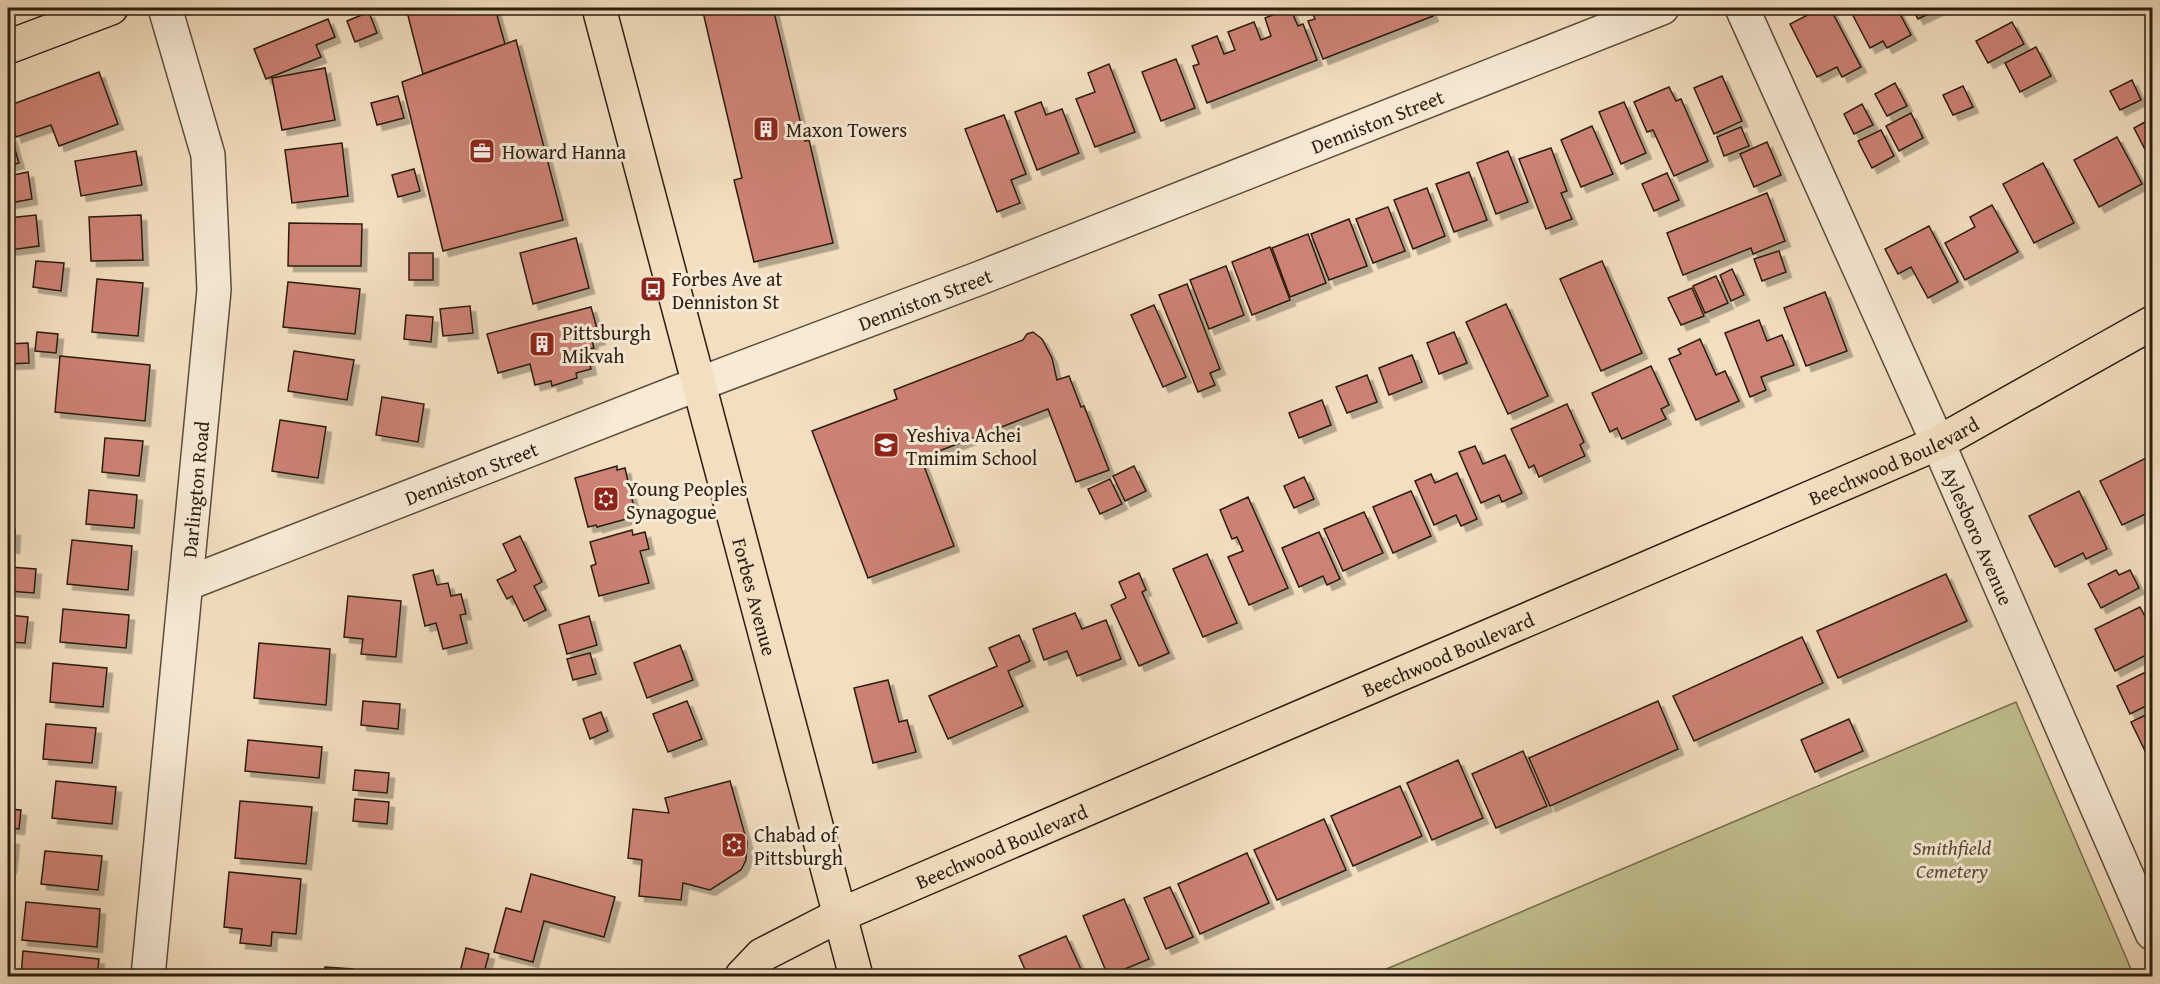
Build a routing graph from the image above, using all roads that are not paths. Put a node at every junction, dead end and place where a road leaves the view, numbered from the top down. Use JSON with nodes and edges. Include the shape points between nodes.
{"nodes":[{"id":1,"x":111,"y":8,"type":"edge"},
{"id":2,"x":165,"y":8,"type":"edge"},
{"id":3,"x":599,"y":8,"type":"edge"},
{"id":4,"x":1662,"y":8,"type":"edge"},
{"id":5,"x":1742,"y":8,"type":"edge"},
{"id":6,"x":8,"y":47,"type":"edge"},
{"id":7,"x":2152,"y":323,"type":"edge"},
{"id":8,"x":699,"y":384,"type":"junction"},
{"id":9,"x":1938,"y":443,"type":"junction"},
{"id":10,"x":186,"y":584,"type":"junction"},
{"id":11,"x":840,"y":915,"type":"junction"},
{"id":12,"x":2152,"y":933,"type":"edge"},
{"id":13,"x":148,"y":976,"type":"edge"},
{"id":14,"x":742,"y":976,"type":"edge"},
{"id":15,"x":856,"y":976,"type":"edge"}],
"edges":[{"from":1,"to":6,"type":"main road"},
{"from":2,"to":10,"type":"street","name":"Darlington Road","via":[[208,155],[214,290]]},
{"from":3,"to":8,"type":"main road","name":"Forbes Avenue"},
{"from":4,"to":8,"type":"street","name":"Denniston Street","via":[[980,279]]},
{"from":5,"to":9,"type":"street","name":"Aylesboro Avenue"},
{"from":7,"to":9,"type":"main road","name":"Beechwood Boulevard"},
{"from":8,"to":10,"type":"street","name":"Denniston Street"},
{"from":8,"to":11,"type":"main road","name":"Forbes Avenue"},
{"from":9,"to":11,"type":"main road","name":"Beechwood Boulevard"},
{"from":9,"to":12,"type":"street","name":"Aylesboro Avenue"},
{"from":10,"to":13,"type":"street","name":"Darlington Road"},
{"from":11,"to":14,"type":"main road","name":"Beechwood Boulevard","via":[[762,955]]},
{"from":11,"to":15,"type":"main road","name":"Forbes Avenue"}]}
